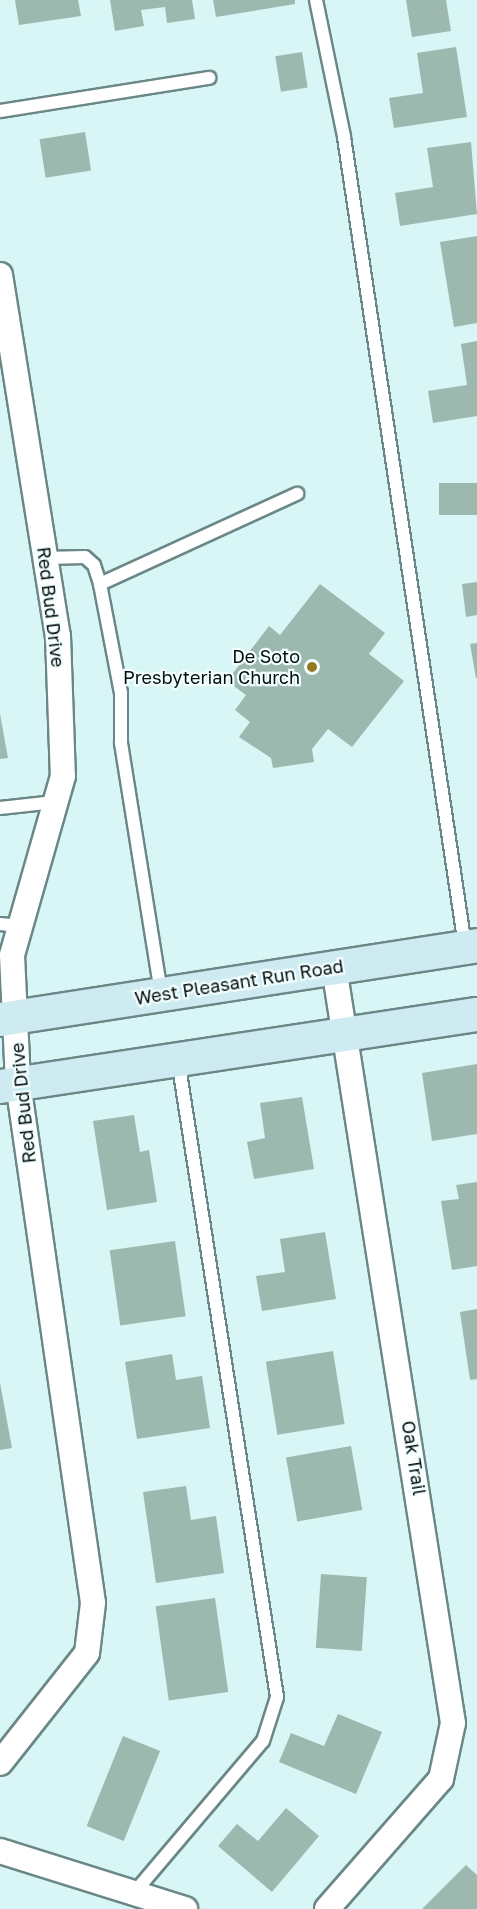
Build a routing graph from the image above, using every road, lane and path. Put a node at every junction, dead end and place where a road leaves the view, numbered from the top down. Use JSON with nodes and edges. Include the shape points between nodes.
{"nodes":[{"id":1,"x":316,"y":0,"type":"edge"},
{"id":2,"x":209,"y":78,"type":"dead end"},
{"id":3,"x":0,"y":111,"type":"edge"},
{"id":4,"x":0,"y":275,"type":"edge"},
{"id":5,"x":297,"y":494,"type":"dead end"},
{"id":6,"x":45,"y":558,"type":"junction"},
{"id":7,"x":100,"y":584,"type":"junction"},
{"id":8,"x":55,"y":802,"type":"junction"},
{"id":9,"x":0,"y":808,"type":"edge"},
{"id":10,"x":10,"y":925,"type":"edge"},
{"id":11,"x":471,"y":946,"type":"edge"},
{"id":12,"x":334,"y":967,"type":"junction"},
{"id":13,"x":161,"y":994,"type":"junction"},
{"id":14,"x":477,"y":1014,"type":"edge"},
{"id":15,"x":8,"y":1018,"type":"edge"},
{"id":16,"x":344,"y":1034,"type":"junction"},
{"id":17,"x":177,"y":1059,"type":"junction"},
{"id":18,"x":9,"y":1084,"type":"edge"},
{"id":19,"x":0,"y":1763,"type":"edge"},
{"id":20,"x":0,"y":1851,"type":"edge"},
{"id":21,"x":134,"y":1893,"type":"junction"},
{"id":22,"x":185,"y":1909,"type":"edge"},
{"id":23,"x":327,"y":1909,"type":"edge"}],
"edges":[{"from":1,"to":11,"type":"lane","via":[[344,137]]},
{"from":2,"to":3,"type":"lane"},
{"from":4,"to":6,"type":"street","name":"Red Bud Drive"},
{"from":5,"to":7,"type":"lane"},
{"from":6,"to":7,"type":"lane","via":[[85,557],[94,565]]},
{"from":6,"to":8,"type":"street","name":"Red Bud Drive","via":[[58,636],[63,776]]},
{"from":7,"to":13,"type":"lane","via":[[121,693],[121,743]]},
{"from":8,"to":9,"type":"lane"},
{"from":8,"to":10,"type":"street","name":"Red Bud Drive"},
{"from":10,"to":15,"type":"street","name":"Red Bud Drive"},
{"from":11,"to":12,"type":"main road","name":"West Pleasant Run Road"},
{"from":12,"to":13,"type":"main road","name":"West Pleasant Run Road"},
{"from":12,"to":16,"type":"street","name":"Oak Trail"},
{"from":13,"to":15,"type":"main road","name":"West Pleasant Run Road"},
{"from":14,"to":16,"type":"main road"},
{"from":15,"to":18,"type":"street","name":"Red Bud Drive"},
{"from":16,"to":17,"type":"main road"},
{"from":16,"to":23,"type":"street","name":"Oak Trail","via":[[453,1723],[441,1779]]},
{"from":17,"to":18,"type":"main road"},
{"from":17,"to":21,"type":"lane","via":[[277,1697],[263,1741]]},
{"from":18,"to":19,"type":"street","name":"Red Bud Drive","via":[[93,1603],[87,1653]]},
{"from":20,"to":21,"type":"street"},
{"from":21,"to":22,"type":"street"}]}
